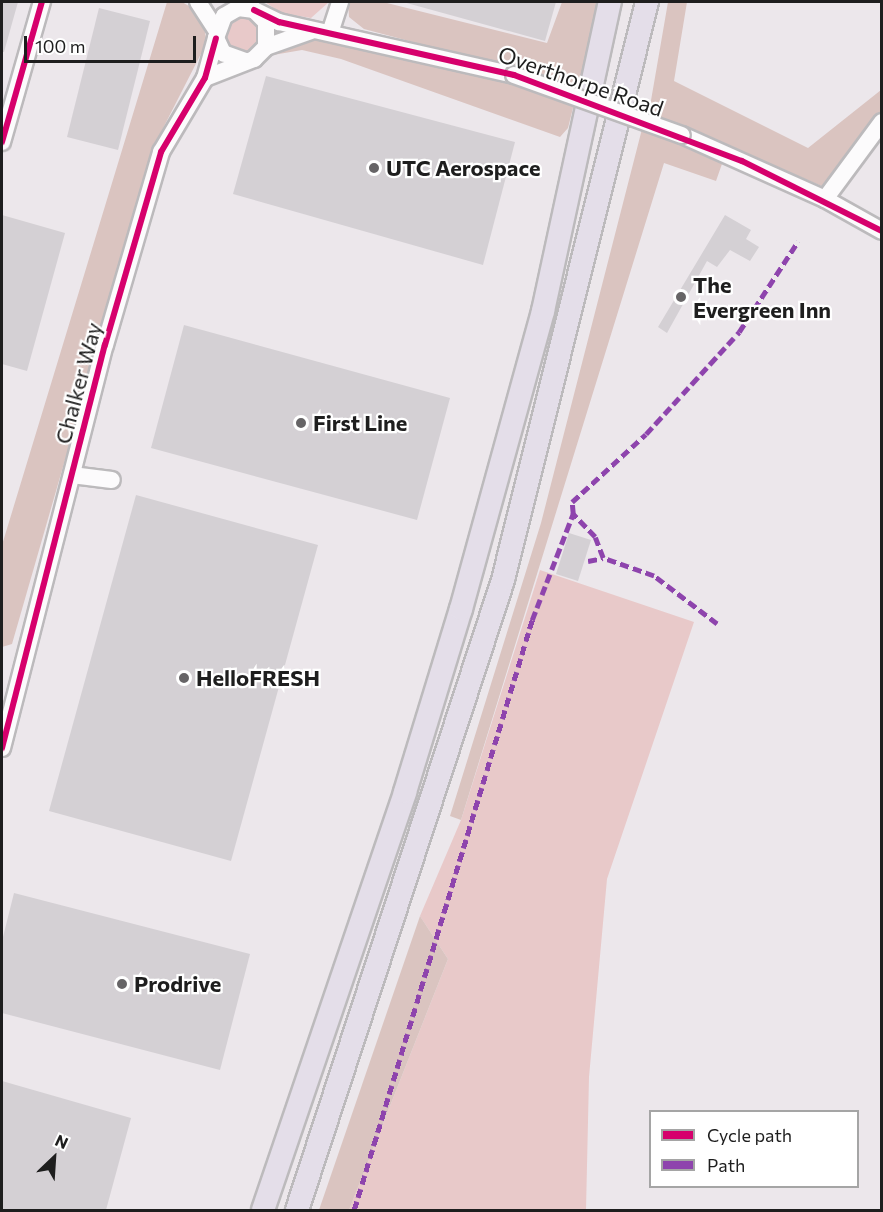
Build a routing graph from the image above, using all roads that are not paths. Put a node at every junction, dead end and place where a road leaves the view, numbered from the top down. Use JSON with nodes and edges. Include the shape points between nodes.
{"nodes":[{"id":1,"x":198,"y":2,"type":"edge"},
{"id":2,"x":210,"y":2,"type":"edge"},
{"id":3,"x":340,"y":2,"type":"edge"},
{"id":4,"x":610,"y":2,"type":"edge"},
{"id":5,"x":647,"y":2,"type":"edge"},
{"id":6,"x":39,"y":4,"type":"edge"},
{"id":7,"x":246,"y":9,"type":"junction"},
{"id":8,"x":312,"y":30,"type":"junction"},
{"id":9,"x":330,"y":33,"type":"junction"},
{"id":10,"x":216,"y":34,"type":"junction"},
{"id":11,"x":266,"y":47,"type":"junction"},
{"id":12,"x":245,"y":61,"type":"junction"},
{"id":13,"x":205,"y":78,"type":"junction"},
{"id":14,"x":882,"y":122,"type":"edge"},
{"id":15,"x":2,"y":142,"type":"edge"},
{"id":16,"x":825,"y":199,"type":"junction"},
{"id":17,"x":882,"y":231,"type":"edge"},
{"id":18,"x":72,"y":476,"type":"junction"},
{"id":19,"x":112,"y":480,"type":"dead end"},
{"id":20,"x":2,"y":748,"type":"edge"},
{"id":21,"x":263,"y":1210,"type":"edge"},
{"id":22,"x":297,"y":1210,"type":"edge"}],
"edges":[{"from":1,"to":10,"type":"street"},
{"from":2,"to":7,"type":"street","name":"Overthorpe Road"},
{"from":3,"to":9,"type":"street"},
{"from":4,"to":21,"type":"highway","via":[[543,311],[461,609]]},
{"from":5,"to":22,"type":"highway","via":[[503,580]]},
{"from":6,"to":15,"type":"street"},
{"from":7,"to":8,"type":"street","name":"Overthorpe Road"},
{"from":7,"to":10,"type":"street","via":[[224,15]]},
{"from":7,"to":11,"type":"street","via":[[266,22]]},
{"from":8,"to":9,"type":"street","name":"Overthorpe Road"},
{"from":8,"to":11,"type":"street","name":"Overthorpe Road"},
{"from":9,"to":16,"type":"street","name":"Overthorpe Road","bridge":true,"via":[[514,75],[682,135]]},
{"from":10,"to":12,"type":"street","via":[[223,53]]},
{"from":10,"to":13,"type":"street","name":"Chalker Way"},
{"from":11,"to":12,"type":"street"},
{"from":12,"to":13,"type":"street"},
{"from":13,"to":18,"type":"street","name":"Chalker Way","via":[[161,152]]},
{"from":14,"to":16,"type":"street"},
{"from":16,"to":17,"type":"street","name":"Overthorpe Road"},
{"from":18,"to":19,"type":"street"},
{"from":18,"to":20,"type":"street","name":"Chalker Way"}]}
